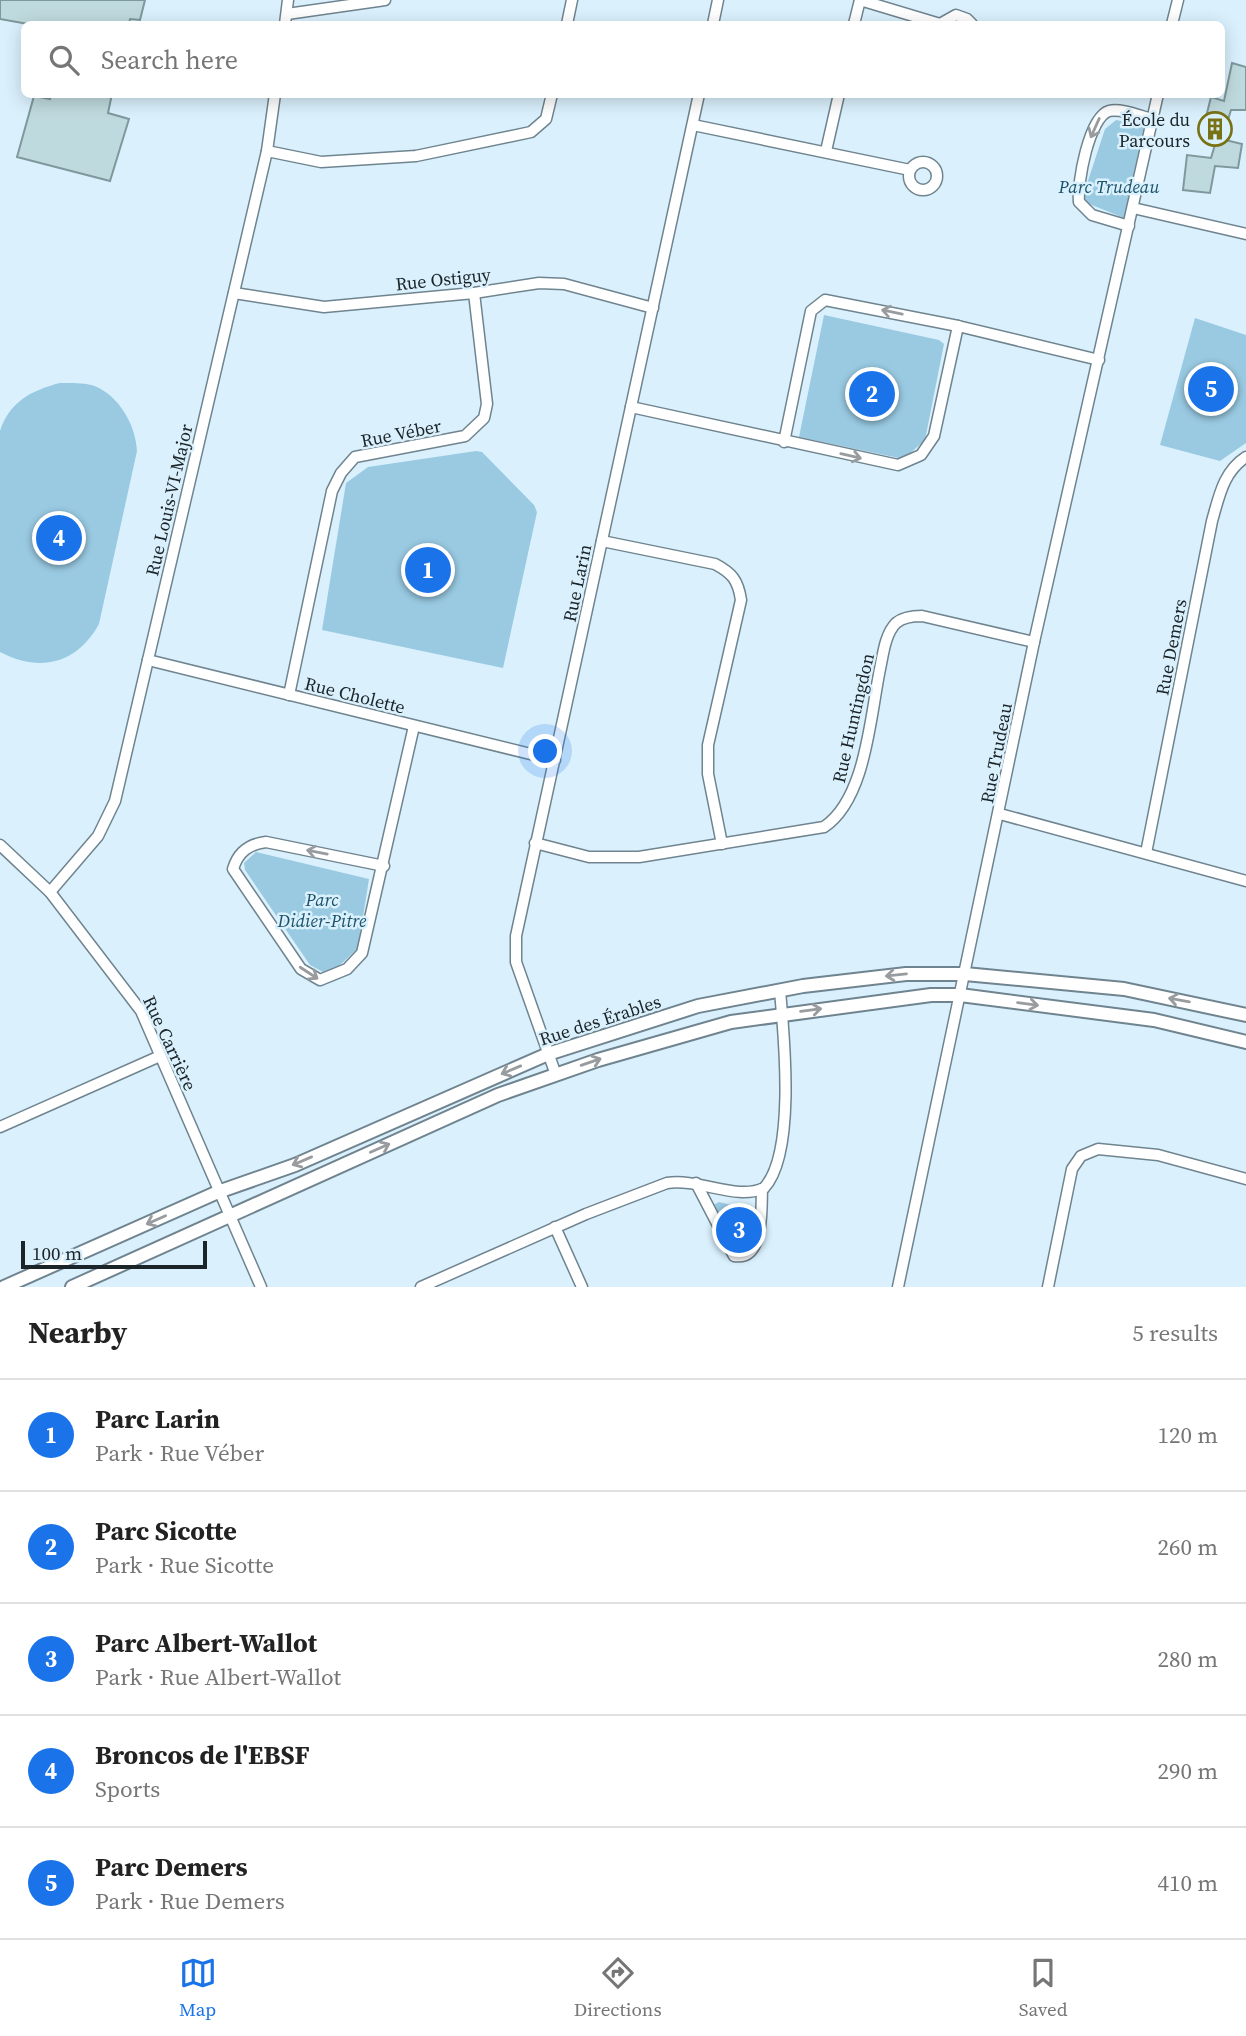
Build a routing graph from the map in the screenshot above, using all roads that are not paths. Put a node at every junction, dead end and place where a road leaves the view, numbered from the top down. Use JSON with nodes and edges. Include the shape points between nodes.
{"nodes":[{"id":1,"x":288,"y":0,"type":"edge"},
{"id":2,"x":385,"y":0,"type":"edge"},
{"id":3,"x":572,"y":0,"type":"edge"},
{"id":4,"x":718,"y":0,"type":"edge"},
{"id":5,"x":860,"y":0,"type":"edge"},
{"id":6,"x":1178,"y":0,"type":"edge"},
{"id":7,"x":286,"y":19,"type":"edge"},
{"id":8,"x":568,"y":21,"type":"edge"},
{"id":9,"x":714,"y":21,"type":"edge"},
{"id":10,"x":855,"y":21,"type":"edge"},
{"id":11,"x":930,"y":21,"type":"edge"},
{"id":12,"x":945,"y":21,"type":"edge"},
{"id":13,"x":969,"y":21,"type":"edge"},
{"id":14,"x":1173,"y":21,"type":"edge"},
{"id":15,"x":274,"y":98,"type":"edge"},
{"id":16,"x":551,"y":98,"type":"edge"},
{"id":17,"x":698,"y":98,"type":"edge"},
{"id":18,"x":838,"y":98,"type":"edge"},
{"id":19,"x":1156,"y":98,"type":"edge"},
{"id":20,"x":1152,"y":119,"type":"junction"},
{"id":21,"x":693,"y":125,"type":"junction"},
{"id":22,"x":267,"y":151,"type":"junction"},
{"id":23,"x":826,"y":151,"type":"junction"},
{"id":24,"x":910,"y":170,"type":"dead end"},
{"id":25,"x":1133,"y":208,"type":"junction"},
{"id":26,"x":1129,"y":226,"type":"junction"},
{"id":27,"x":1246,"y":233,"type":"edge"},
{"id":28,"x":234,"y":293,"type":"junction"},
{"id":29,"x":474,"y":293,"type":"junction"},
{"id":30,"x":653,"y":308,"type":"junction"},
{"id":31,"x":958,"y":326,"type":"junction"},
{"id":32,"x":1099,"y":359,"type":"junction"},
{"id":33,"x":631,"y":407,"type":"junction"},
{"id":34,"x":784,"y":442,"type":"junction"},
{"id":35,"x":1246,"y":457,"type":"edge"},
{"id":36,"x":602,"y":541,"type":"junction"},
{"id":37,"x":1034,"y":642,"type":"junction"},
{"id":38,"x":148,"y":660,"type":"junction"},
{"id":39,"x":289,"y":695,"type":"junction"},
{"id":40,"x":414,"y":726,"type":"junction"},
{"id":41,"x":555,"y":760,"type":"junction"},
{"id":42,"x":1000,"y":814,"type":"junction"},
{"id":43,"x":535,"y":843,"type":"junction"},
{"id":44,"x":723,"y":844,"type":"junction"},
{"id":45,"x":0,"y":845,"type":"edge"},
{"id":46,"x":1146,"y":853,"type":"junction"},
{"id":47,"x":384,"y":866,"type":"junction"},
{"id":48,"x":1246,"y":881,"type":"edge"},
{"id":49,"x":50,"y":892,"type":"junction"},
{"id":50,"x":965,"y":974,"type":"junction"},
{"id":51,"x":780,"y":991,"type":"junction"},
{"id":52,"x":960,"y":995,"type":"junction"},
{"id":53,"x":782,"y":1013,"type":"junction"},
{"id":54,"x":1246,"y":1015,"type":"edge"},
{"id":55,"x":1246,"y":1042,"type":"edge"},
{"id":56,"x":548,"y":1054,"type":"junction"},
{"id":57,"x":160,"y":1056,"type":"junction"},
{"id":58,"x":556,"y":1075,"type":"junction"},
{"id":59,"x":0,"y":1127,"type":"edge"},
{"id":60,"x":1246,"y":1178,"type":"edge"},
{"id":61,"x":696,"y":1183,"type":"junction"},
{"id":62,"x":762,"y":1189,"type":"junction"},
{"id":63,"x":218,"y":1192,"type":"junction"},
{"id":64,"x":228,"y":1216,"type":"junction"},
{"id":65,"x":555,"y":1227,"type":"junction"},
{"id":66,"x":4,"y":1287,"type":"edge"},
{"id":67,"x":72,"y":1287,"type":"edge"},
{"id":68,"x":261,"y":1287,"type":"edge"},
{"id":69,"x":421,"y":1287,"type":"edge"},
{"id":70,"x":582,"y":1287,"type":"edge"},
{"id":71,"x":898,"y":1287,"type":"edge"},
{"id":72,"x":1048,"y":1287,"type":"edge"}],
"edges":[{"from":1,"to":7,"type":"street"},
{"from":2,"to":7,"type":"street"},
{"from":3,"to":8,"type":"street"},
{"from":4,"to":9,"type":"street"},
{"from":5,"to":10,"type":"street"},
{"from":5,"to":11,"type":"street"},
{"from":6,"to":14,"type":"street"},
{"from":12,"to":13,"type":"street","via":[[956,15]]},
{"from":15,"to":22,"type":"street","name":"Rue Louis-VI-Major"},
{"from":16,"to":22,"type":"street","via":[[546,119],[531,132],[416,156],[321,162]]},
{"from":17,"to":21,"type":"street","name":"Rue Larin"},
{"from":18,"to":23,"type":"street"},
{"from":19,"to":20,"type":"street","name":"Rue Trudeau"},
{"from":20,"to":25,"type":"street","name":"Rue Trudeau"},
{"from":20,"to":26,"type":"street","one_way":true,"via":[[1113,110],[1093,126],[1079,202],[1092,215]]},
{"from":21,"to":23,"type":"street"},
{"from":21,"to":30,"type":"street","name":"Rue Larin"},
{"from":22,"to":28,"type":"street","name":"Rue Louis-VI-Major"},
{"from":23,"to":24,"type":"street"},
{"from":25,"to":26,"type":"street","name":"Rue Trudeau"},
{"from":25,"to":27,"type":"street"},
{"from":26,"to":32,"type":"street","name":"Rue Trudeau"},
{"from":28,"to":29,"type":"street","name":"Rue Ostiguy","via":[[324,307]]},
{"from":28,"to":38,"type":"street","name":"Rue Louis-VI-Major"},
{"from":29,"to":30,"type":"street","name":"Rue Ostiguy","via":[[564,284]]},
{"from":29,"to":39,"type":"street","name":"Rue Véber","via":[[487,404],[484,418],[465,436],[355,457],[341,472],[332,491]]},
{"from":30,"to":33,"type":"street","name":"Rue Larin"},
{"from":31,"to":32,"type":"street"},
{"from":34,"to":31,"type":"street","one_way":true,"via":[[886,464],[898,465],[921,455],[933,436]]},
{"from":31,"to":34,"type":"street","one_way":true,"via":[[842,301],[820,302],[811,311]]},
{"from":32,"to":37,"type":"street","name":"Rue Trudeau"},
{"from":33,"to":34,"type":"street"},
{"from":33,"to":36,"type":"street","name":"Rue Larin"},
{"from":35,"to":46,"type":"street","name":"Rue Demers","via":[[1223,482],[1212,522]]},
{"from":36,"to":41,"type":"street","name":"Rue Larin"},
{"from":36,"to":44,"type":"street","via":[[715,564],[739,584],[741,600],[708,745],[708,775]]},
{"from":37,"to":42,"type":"street","name":"Rue Trudeau"},
{"from":37,"to":44,"type":"street","name":"Rue Huntingdon","via":[[922,616],[897,622],[884,648],[855,786],[839,817],[824,827]]},
{"from":38,"to":39,"type":"street","name":"Rue Cholette"},
{"from":38,"to":49,"type":"street","name":"Rue Louis-VI-Major","via":[[116,801],[98,836]]},
{"from":39,"to":40,"type":"street","name":"Rue Cholette"},
{"from":40,"to":41,"type":"street","name":"Rue Cholette"},
{"from":40,"to":47,"type":"street"},
{"from":41,"to":43,"type":"street","name":"Rue Larin"},
{"from":42,"to":46,"type":"street"},
{"from":42,"to":50,"type":"street","name":"Rue Trudeau"},
{"from":43,"to":44,"type":"street","name":"Rue Huntingdon","via":[[589,857],[614,858]]},
{"from":43,"to":56,"type":"street","name":"Rue Larin","via":[[516,936],[516,962]]},
{"from":45,"to":49,"type":"street","name":"Rue Carrière"},
{"from":46,"to":48,"type":"street"},
{"from":47,"to":47,"type":"street","one_way":true,"via":[[266,842],[243,850],[233,869],[301,970],[320,980],[347,969],[362,953]]},
{"from":49,"to":57,"type":"street","name":"Rue Carrière","via":[[121,981],[141,1011]]},
{"from":50,"to":51,"type":"street","name":"Rue des Érables","one_way":true,"via":[[906,974]]},
{"from":50,"to":52,"type":"street","name":"Rue Trudeau"},
{"from":54,"to":50,"type":"street","name":"Rue des Érables","one_way":true,"via":[[1124,989]]},
{"from":51,"to":53,"type":"street"},
{"from":51,"to":56,"type":"street","name":"Rue des Érables","via":[[698,1006]]},
{"from":53,"to":52,"type":"street","one_way":true},
{"from":52,"to":55,"type":"street","one_way":true,"via":[[1154,1020]]},
{"from":52,"to":71,"type":"street","name":"Rue Trudeau"},
{"from":58,"to":53,"type":"street","one_way":true,"via":[[656,1041]]},
{"from":53,"to":62,"type":"street","via":[[785,1108],[773,1171]]},
{"from":56,"to":58,"type":"street","name":"Rue Larin"},
{"from":56,"to":63,"type":"street","name":"Rue des Érables","one_way":true,"via":[[295,1164]]},
{"from":57,"to":59,"type":"street"},
{"from":57,"to":63,"type":"street","name":"Rue Carrière"},
{"from":64,"to":58,"type":"street","one_way":true,"via":[[498,1096]]},
{"from":60,"to":72,"type":"street","via":[[1158,1155],[1098,1149],[1081,1156],[1072,1169]]},
{"from":61,"to":62,"type":"street","via":[[746,1193]]},
{"from":61,"to":62,"type":"street","via":[[726,1245],[739,1257],[756,1243]]},
{"from":61,"to":65,"type":"street","via":[[681,1181],[640,1191]]},
{"from":63,"to":64,"type":"street","name":"Rue Carrière"},
{"from":63,"to":66,"type":"street","name":"Rue des Érables","one_way":true},
{"from":64,"to":67,"type":"street"},
{"from":64,"to":68,"type":"street","name":"Rue Carrière"},
{"from":65,"to":69,"type":"street"},
{"from":65,"to":70,"type":"street"}]}
